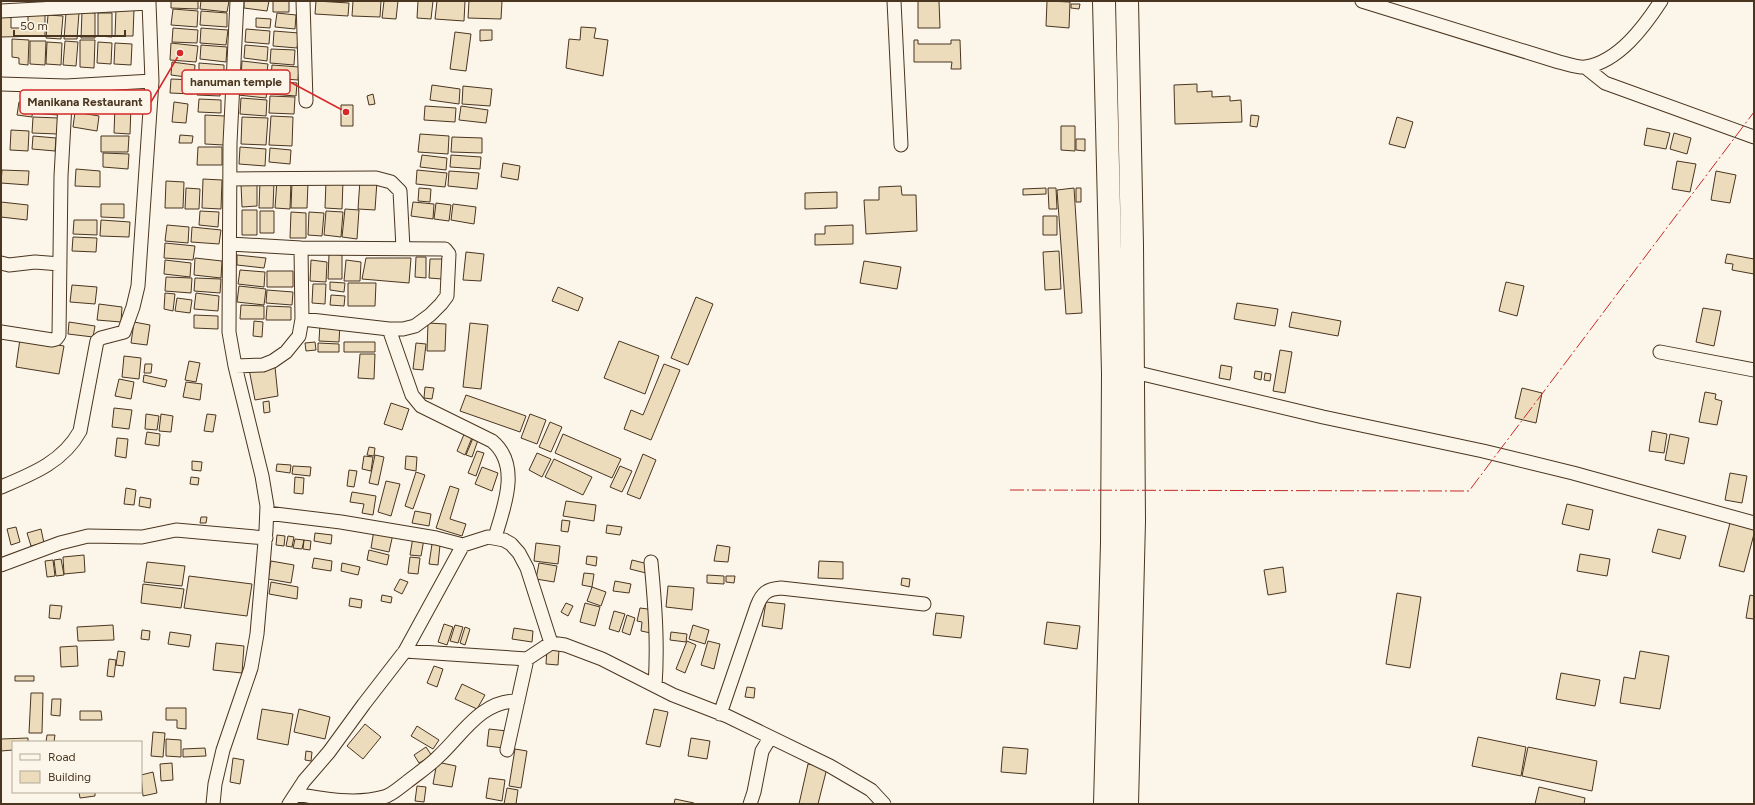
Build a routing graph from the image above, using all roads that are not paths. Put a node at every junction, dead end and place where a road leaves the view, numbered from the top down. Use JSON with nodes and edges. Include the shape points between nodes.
{"nodes":[{"id":1,"x":237,"y":1,"type":"edge"},
{"id":2,"x":303,"y":1,"type":"edge"},
{"id":3,"x":894,"y":1,"type":"edge"},
{"id":4,"x":1104,"y":1,"type":"edge"},
{"id":5,"x":1127,"y":1,"type":"edge"},
{"id":6,"x":1362,"y":1,"type":"edge"},
{"id":7,"x":1661,"y":1,"type":"edge"},
{"id":8,"x":149,"y":2,"type":"edge"},
{"id":9,"x":69,"y":4,"type":"edge"},
{"id":10,"x":1,"y":11,"type":"edge"},
{"id":11,"x":1585,"y":67,"type":"junction"},
{"id":12,"x":152,"y":81,"type":"junction"},
{"id":13,"x":1,"y":84,"type":"edge"},
{"id":14,"x":66,"y":86,"type":"junction"},
{"id":15,"x":306,"y":101,"type":"dead end"},
{"id":16,"x":1754,"y":137,"type":"edge"},
{"id":17,"x":901,"y":145,"type":"dead end"},
{"id":18,"x":230,"y":179,"type":"junction"},
{"id":19,"x":230,"y":244,"type":"junction"},
{"id":20,"x":301,"y":248,"type":"junction"},
{"id":21,"x":403,"y":248,"type":"junction"},
{"id":22,"x":1,"y":263,"type":"edge"},
{"id":23,"x":60,"y":264,"type":"junction"},
{"id":24,"x":302,"y":319,"type":"junction"},
{"id":25,"x":389,"y":329,"type":"junction"},
{"id":26,"x":1,"y":332,"type":"edge"},
{"id":27,"x":1660,"y":352,"type":"dead end"},
{"id":28,"x":235,"y":366,"type":"junction"},
{"id":29,"x":1754,"y":370,"type":"edge"},
{"id":30,"x":1134,"y":372,"type":"junction"},
{"id":31,"x":1,"y":487,"type":"edge"},
{"id":32,"x":267,"y":513,"type":"junction"},
{"id":33,"x":1754,"y":523,"type":"edge"},
{"id":34,"x":495,"y":537,"type":"junction"},
{"id":35,"x":266,"y":538,"type":"junction"},
{"id":36,"x":463,"y":545,"type":"junction"},
{"id":37,"x":652,"y":562,"type":"dead end"},
{"id":38,"x":1,"y":565,"type":"edge"},
{"id":39,"x":924,"y":604,"type":"dead end"},
{"id":40,"x":551,"y":643,"type":"junction"},
{"id":41,"x":405,"y":651,"type":"junction"},
{"id":42,"x":527,"y":659,"type":"junction"},
{"id":43,"x":655,"y":686,"type":"junction"},
{"id":44,"x":518,"y":701,"type":"junction"},
{"id":45,"x":720,"y":714,"type":"junction"},
{"id":46,"x":770,"y":738,"type":"junction"},
{"id":47,"x":507,"y":750,"type":"dead end"},
{"id":48,"x":293,"y":799,"type":"edge"},
{"id":49,"x":213,"y":804,"type":"edge"},
{"id":50,"x":750,"y":804,"type":"edge"},
{"id":51,"x":884,"y":804,"type":"edge"},
{"id":52,"x":1105,"y":804,"type":"edge"},
{"id":53,"x":1127,"y":804,"type":"edge"}],
"edges":[{"from":1,"to":18,"type":"street"},
{"from":2,"to":15,"type":"street"},
{"from":3,"to":17,"type":"street"},
{"from":4,"to":52,"type":"highway","via":[[1113,373],[1112,543]]},
{"from":5,"to":30,"type":"highway"},
{"from":6,"to":11,"type":"street","via":[[1559,62]]},
{"from":7,"to":11,"type":"street","via":[[1625,46],[1607,58]]},
{"from":8,"to":9,"type":"street"},
{"from":8,"to":12,"type":"street"},
{"from":9,"to":10,"type":"street"},
{"from":11,"to":16,"type":"street","via":[[1605,83]]},
{"from":12,"to":14,"type":"street"},
{"from":12,"to":31,"type":"street","via":[[138,286],[131,314],[124,332],[101,338],[97,342],[80,431],[75,441],[53,462]]},
{"from":13,"to":14,"type":"street"},
{"from":14,"to":23,"type":"street"},
{"from":18,"to":19,"type":"street"},
{"from":18,"to":21,"type":"street","via":[[386,180],[400,191]]},
{"from":19,"to":20,"type":"street"},
{"from":19,"to":28,"type":"street","via":[[229,332]]},
{"from":20,"to":21,"type":"street"},
{"from":20,"to":24,"type":"street"},
{"from":21,"to":25,"type":"street","via":[[445,249],[450,254],[446,296],[430,315],[415,326]]},
{"from":22,"to":23,"type":"street"},
{"from":23,"to":26,"type":"street","via":[[60,327],[56,339]]},
{"from":24,"to":25,"type":"street"},
{"from":24,"to":28,"type":"street","via":[[299,336],[286,352],[263,365]]},
{"from":25,"to":34,"type":"street","via":[[412,395],[421,406],[492,441],[499,447],[509,474],[508,489]]},
{"from":27,"to":29,"type":"street"},
{"from":28,"to":32,"type":"street","via":[[262,476]]},
{"from":30,"to":33,"type":"street","via":[[1490,453]]},
{"from":30,"to":53,"type":"highway","via":[[1133,636]]},
{"from":32,"to":35,"type":"street"},
{"from":32,"to":36,"type":"street","via":[[341,522]]},
{"from":34,"to":36,"type":"street"},
{"from":34,"to":40,"type":"street","via":[[511,544],[522,558]]},
{"from":35,"to":38,"type":"street","via":[[176,530],[142,537],[88,536]]},
{"from":35,"to":49,"type":"street","via":[[258,634],[252,668],[223,750]]},
{"from":36,"to":41,"type":"street"},
{"from":37,"to":43,"type":"street","via":[[657,621]]},
{"from":39,"to":45,"type":"street","via":[[781,588],[768,590],[760,597]]},
{"from":40,"to":42,"type":"street"},
{"from":40,"to":43,"type":"street","via":[[565,645],[602,659]]},
{"from":41,"to":42,"type":"street"},
{"from":41,"to":48,"type":"street"},
{"from":42,"to":44,"type":"street"},
{"from":43,"to":45,"type":"street"},
{"from":44,"to":47,"type":"street"},
{"from":44,"to":48,"type":"street","via":[[496,704],[474,718],[438,758],[386,797],[356,801]]},
{"from":45,"to":46,"type":"street"},
{"from":46,"to":50,"type":"street","via":[[762,751]]},
{"from":46,"to":51,"type":"street","via":[[858,781]]}]}
